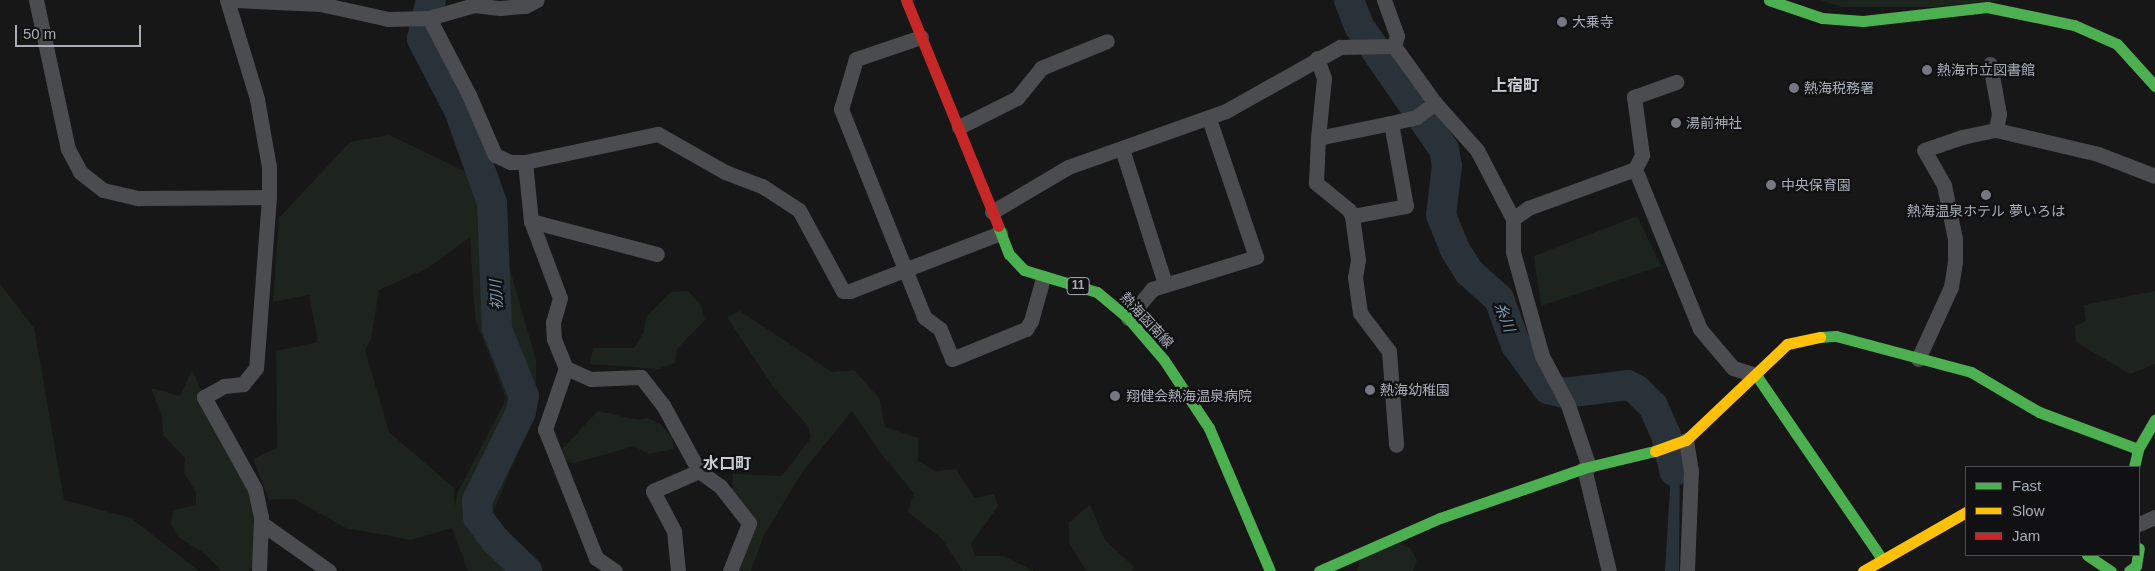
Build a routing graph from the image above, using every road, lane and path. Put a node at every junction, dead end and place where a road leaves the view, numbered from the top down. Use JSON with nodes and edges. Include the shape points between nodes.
{"nodes":[{"id":1,"x":36,"y":0,"type":"edge"},
{"id":2,"x":227,"y":0,"type":"edge"},
{"id":3,"x":234,"y":0,"type":"edge"},
{"id":4,"x":537,"y":0,"type":"edge"},
{"id":5,"x":906,"y":0,"type":"edge"},
{"id":6,"x":1384,"y":0,"type":"edge"},
{"id":7,"x":1769,"y":0,"type":"edge"},
{"id":8,"x":321,"y":2,"type":"edge"},
{"id":9,"x":1963,"y":4,"type":"edge"},
{"id":10,"x":429,"y":18,"type":"junction"},
{"id":11,"x":921,"y":37,"type":"junction"},
{"id":12,"x":1107,"y":41,"type":"dead end"},
{"id":13,"x":1388,"y":47,"type":"junction"},
{"id":14,"x":1317,"y":58,"type":"junction"},
{"id":15,"x":1990,"y":64,"type":"dead end"},
{"id":16,"x":1676,"y":82,"type":"dead end"},
{"id":17,"x":2155,"y":86,"type":"edge"},
{"id":18,"x":1435,"y":103,"type":"junction"},
{"id":19,"x":1209,"y":119,"type":"junction"},
{"id":20,"x":1391,"y":124,"type":"junction"},
{"id":21,"x":959,"y":127,"type":"junction"},
{"id":22,"x":1996,"y":130,"type":"junction"},
{"id":23,"x":1318,"y":138,"type":"junction"},
{"id":24,"x":1122,"y":149,"type":"junction"},
{"id":25,"x":525,"y":162,"type":"junction"},
{"id":26,"x":1635,"y":169,"type":"junction"},
{"id":27,"x":2155,"y":176,"type":"edge"},
{"id":28,"x":269,"y":197,"type":"junction"},
{"id":29,"x":992,"y":212,"type":"junction"},
{"id":30,"x":1352,"y":216,"type":"junction"},
{"id":31,"x":1513,"y":219,"type":"junction"},
{"id":32,"x":531,"y":221,"type":"junction"},
{"id":33,"x":1000,"y":233,"type":"junction"},
{"id":34,"x":657,"y":254,"type":"dead end"},
{"id":35,"x":906,"y":270,"type":"junction"},
{"id":36,"x":1043,"y":278,"type":"junction"},
{"id":37,"x":1165,"y":284,"type":"junction"},
{"id":38,"x":1128,"y":318,"type":"junction"},
{"id":39,"x":1918,"y":359,"type":"junction"},
{"id":40,"x":566,"y":368,"type":"junction"},
{"id":41,"x":1756,"y":375,"type":"junction"},
{"id":42,"x":2155,"y":420,"type":"edge"},
{"id":43,"x":1686,"y":440,"type":"junction"},
{"id":44,"x":1396,"y":445,"type":"dead end"},
{"id":45,"x":2138,"y":449,"type":"junction"},
{"id":46,"x":2134,"y":466,"type":"edge"},
{"id":47,"x":1587,"y":468,"type":"junction"},
{"id":48,"x":699,"y":471,"type":"junction"},
{"id":49,"x":1965,"y":513,"type":"edge"},
{"id":50,"x":2155,"y":517,"type":"edge"},
{"id":51,"x":261,"y":523,"type":"junction"},
{"id":52,"x":2140,"y":524,"type":"edge"},
{"id":53,"x":2088,"y":556,"type":"edge"},
{"id":54,"x":2140,"y":556,"type":"edge"},
{"id":55,"x":1886,"y":565,"type":"edge"},
{"id":56,"x":260,"y":571,"type":"edge"},
{"id":57,"x":328,"y":571,"type":"edge"},
{"id":58,"x":615,"y":571,"type":"edge"},
{"id":59,"x":678,"y":571,"type":"edge"},
{"id":60,"x":730,"y":571,"type":"edge"},
{"id":61,"x":1270,"y":571,"type":"edge"},
{"id":62,"x":1319,"y":571,"type":"edge"},
{"id":63,"x":1610,"y":571,"type":"edge"},
{"id":64,"x":1687,"y":571,"type":"edge"},
{"id":65,"x":1862,"y":571,"type":"edge"},
{"id":66,"x":2111,"y":571,"type":"edge"},
{"id":67,"x":2129,"y":571,"type":"edge"}],
"edges":[{"from":1,"to":28,"type":"street","via":[[68,149],[80,172],[103,190],[139,198]]},
{"from":2,"to":28,"type":"street","via":[[257,99],[269,167]]},
{"from":3,"to":8,"type":"street"},
{"from":4,"to":10,"type":"street","via":[[517,7],[453,9]]},
{"from":5,"to":11,"type":"street","name":"熱海函南線","number":"11"},
{"from":6,"to":13,"type":"street","via":[[1397,36]]},
{"from":7,"to":9,"type":"street","via":[[1822,18],[1862,21]]},
{"from":8,"to":10,"type":"street","via":[[388,19]]},
{"from":9,"to":17,"type":"street","via":[[2074,25],[2101,35],[2117,44]]},
{"from":10,"to":25,"type":"street","via":[[469,95],[495,155],[510,162]]},
{"from":11,"to":21,"type":"street","name":"熱海函南線","number":"11"},
{"from":11,"to":35,"type":"street","via":[[856,59],[841,109]]},
{"from":12,"to":21,"type":"street","via":[[1041,68],[1017,98]]},
{"from":13,"to":14,"type":"street","via":[[1340,47]]},
{"from":13,"to":18,"type":"street"},
{"from":14,"to":19,"type":"street"},
{"from":14,"to":23,"type":"street","via":[[1324,78]]},
{"from":15,"to":22,"type":"street","via":[[1998,114]]},
{"from":16,"to":26,"type":"street","via":[[1634,96],[1642,155]]},
{"from":18,"to":20,"type":"street","via":[[1416,117]]},
{"from":18,"to":31,"type":"street","via":[[1477,150]]},
{"from":19,"to":24,"type":"street"},
{"from":19,"to":37,"type":"street","via":[[1256,258]]},
{"from":20,"to":23,"type":"street"},
{"from":20,"to":30,"type":"street","via":[[1406,206]]},
{"from":21,"to":29,"type":"street","name":"熱海函南線","number":"11"},
{"from":22,"to":27,"type":"street","via":[[2098,154]]},
{"from":22,"to":39,"type":"street","via":[[1962,136],[1924,150],[1944,185],[1955,239],[1955,261],[1950,287]]},
{"from":23,"to":30,"type":"street","via":[[1316,183]]},
{"from":24,"to":29,"type":"street","via":[[1068,166]]},
{"from":24,"to":37,"type":"street"},
{"from":25,"to":32,"type":"street"},
{"from":25,"to":35,"type":"street","via":[[658,134],[725,172],[762,186],[799,210],[843,291]]},
{"from":26,"to":31,"type":"street","via":[[1528,208]]},
{"from":26,"to":41,"type":"street","via":[[1700,329],[1733,368]]},
{"from":28,"to":51,"type":"street","via":[[256,368],[243,384],[212,390],[204,397],[255,489]]},
{"from":29,"to":33,"type":"street","name":"熱海函南線","number":"11"},
{"from":30,"to":44,"type":"street","via":[[1360,313],[1389,351]]},
{"from":31,"to":47,"type":"street","via":[[1513,252],[1540,347],[1568,405]]},
{"from":32,"to":34,"type":"street"},
{"from":32,"to":40,"type":"street","via":[[560,298],[553,322],[554,339]]},
{"from":33,"to":35,"type":"street"},
{"from":33,"to":36,"type":"street","name":"熱海函南線","number":"11","via":[[1009,254],[1024,270]]},
{"from":35,"to":36,"type":"street","via":[[924,317],[940,329],[952,359],[1026,329]]},
{"from":36,"to":38,"type":"street","name":"熱海函南線","number":"11","via":[[1097,292]]},
{"from":37,"to":38,"type":"street","via":[[1152,290]]},
{"from":38,"to":61,"type":"street","name":"熱海函南線","number":"11","via":[[1164,360],[1209,428]]},
{"from":39,"to":41,"type":"street","via":[[1836,336],[1821,337],[1787,344]]},
{"from":39,"to":45,"type":"street","via":[[1972,372],[2039,412]]},
{"from":40,"to":48,"type":"street","via":[[591,379],[641,377],[663,405]]},
{"from":40,"to":58,"type":"street","via":[[545,429],[596,558]]},
{"from":41,"to":43,"type":"street"},
{"from":41,"to":55,"type":"street"},
{"from":42,"to":45,"type":"street"},
{"from":43,"to":47,"type":"street","via":[[1657,451]]},
{"from":43,"to":64,"type":"street","via":[[1691,470]]},
{"from":45,"to":46,"type":"street"},
{"from":47,"to":62,"type":"street","via":[[1386,538]]},
{"from":47,"to":63,"type":"street"},
{"from":48,"to":59,"type":"street","via":[[653,490],[674,530]]},
{"from":48,"to":60,"type":"street","via":[[720,486],[749,524]]},
{"from":49,"to":55,"type":"street"},
{"from":50,"to":52,"type":"street"},
{"from":51,"to":56,"type":"street"},
{"from":51,"to":57,"type":"street"},
{"from":53,"to":66,"type":"street"},
{"from":54,"to":67,"type":"street","via":[[2136,566]]},
{"from":55,"to":65,"type":"street"}]}
